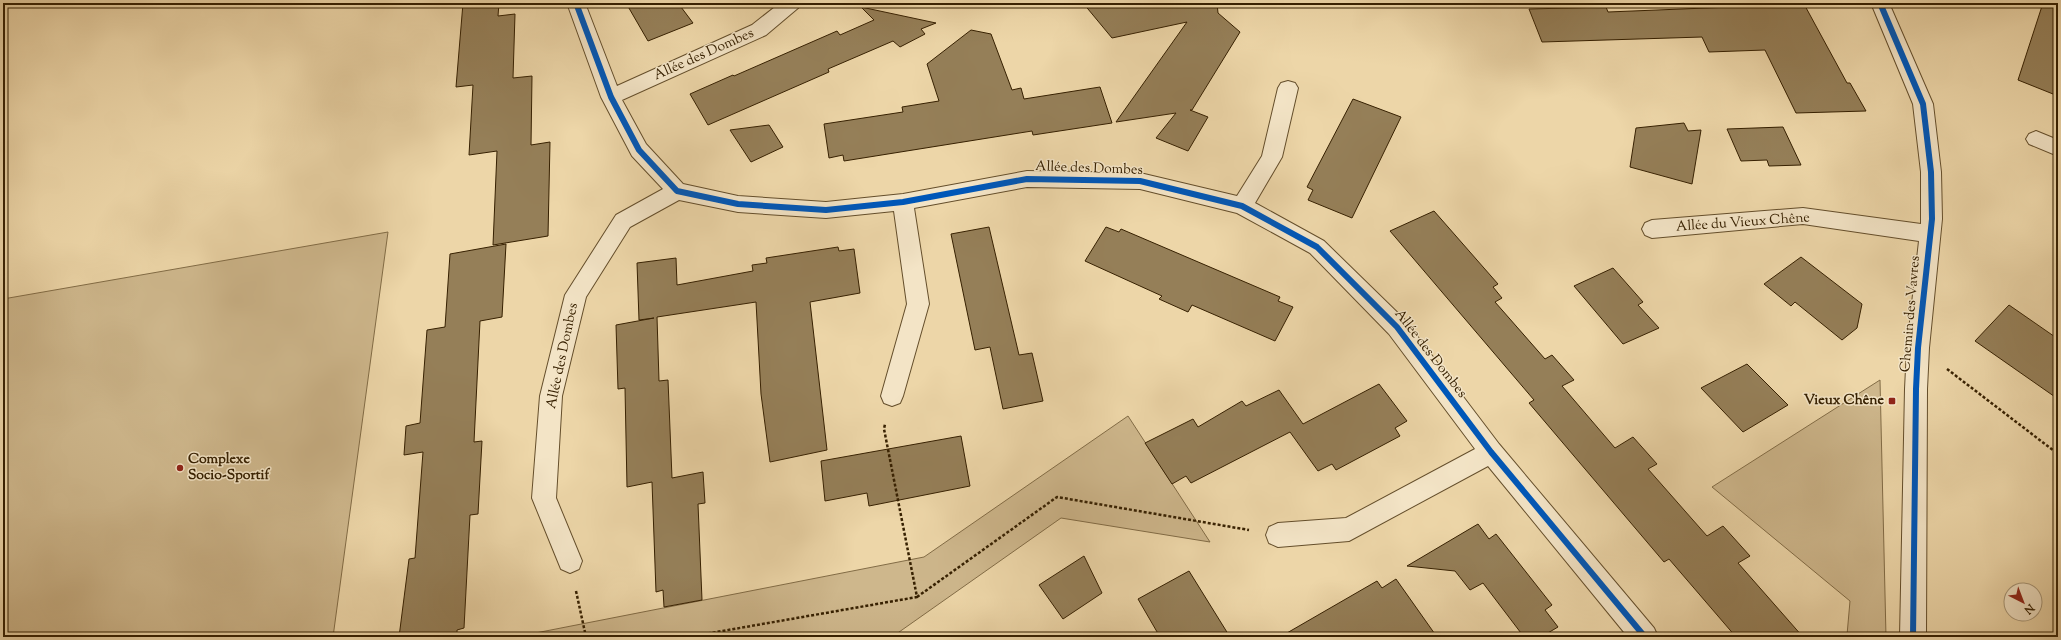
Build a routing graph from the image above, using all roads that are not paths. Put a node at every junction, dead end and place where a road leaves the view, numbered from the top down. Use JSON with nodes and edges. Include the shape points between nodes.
{"nodes":[{"id":1,"x":576,"y":3,"type":"edge"},
{"id":2,"x":792,"y":3,"type":"edge"},
{"id":3,"x":1880,"y":3,"type":"edge"},
{"id":4,"x":1288,"y":88,"type":"dead end"},
{"id":5,"x":611,"y":97,"type":"junction"},
{"id":6,"x":2036,"y":138,"type":"dead end"},
{"id":7,"x":2058,"y":148,"type":"edge"},
{"id":8,"x":677,"y":190,"type":"junction"},
{"id":9,"x":903,"y":202,"type":"junction"},
{"id":10,"x":1242,"y":206,"type":"junction"},
{"id":11,"x":1652,"y":230,"type":"dead end"},
{"id":12,"x":1930,"y":234,"type":"junction"},
{"id":13,"x":892,"y":396,"type":"road end"},
{"id":14,"x":1491,"y":452,"type":"junction"},
{"id":15,"x":1278,"y":535,"type":"road end"},
{"id":16,"x":570,"y":561,"type":"road end"},
{"id":17,"x":1645,"y":637,"type":"edge"},
{"id":18,"x":1913,"y":637,"type":"edge"}],
"edges":[{"from":1,"to":5,"type":"street"},
{"from":2,"to":5,"type":"street","name":"Allée des Dombes","via":[[759,30]]},
{"from":3,"to":12,"type":"street","name":"Chemin des Vavres","via":[[1923,104],[1931,172]]},
{"from":4,"to":10,"type":"street","via":[[1272,157]]},
{"from":5,"to":8,"type":"street","via":[[639,150]]},
{"from":6,"to":7,"type":"street"},
{"from":8,"to":9,"type":"street","name":"Allée des Dombes","via":[[738,204],[826,210]]},
{"from":8,"to":16,"type":"street","name":"Allée des Dombes","via":[[623,221],[576,295],[551,396],[544,498]]},
{"from":9,"to":10,"type":"street","name":"Allée des Dombes","via":[[1026,179],[1140,181]]},
{"from":9,"to":13,"type":"street","via":[[918,304]]},
{"from":10,"to":14,"type":"street","name":"Allée des Dombes","via":[[1317,246],[1397,327]]},
{"from":11,"to":12,"type":"street","name":"Allée du Vieux Chêne","via":[[1803,216]]},
{"from":12,"to":18,"type":"street","name":"Chemin des Vavres","via":[[1918,348],[1915,409]]},
{"from":14,"to":15,"type":"street","via":[[1349,529]]},
{"from":14,"to":17,"type":"street","name":"Allée des Dombes"}]}
